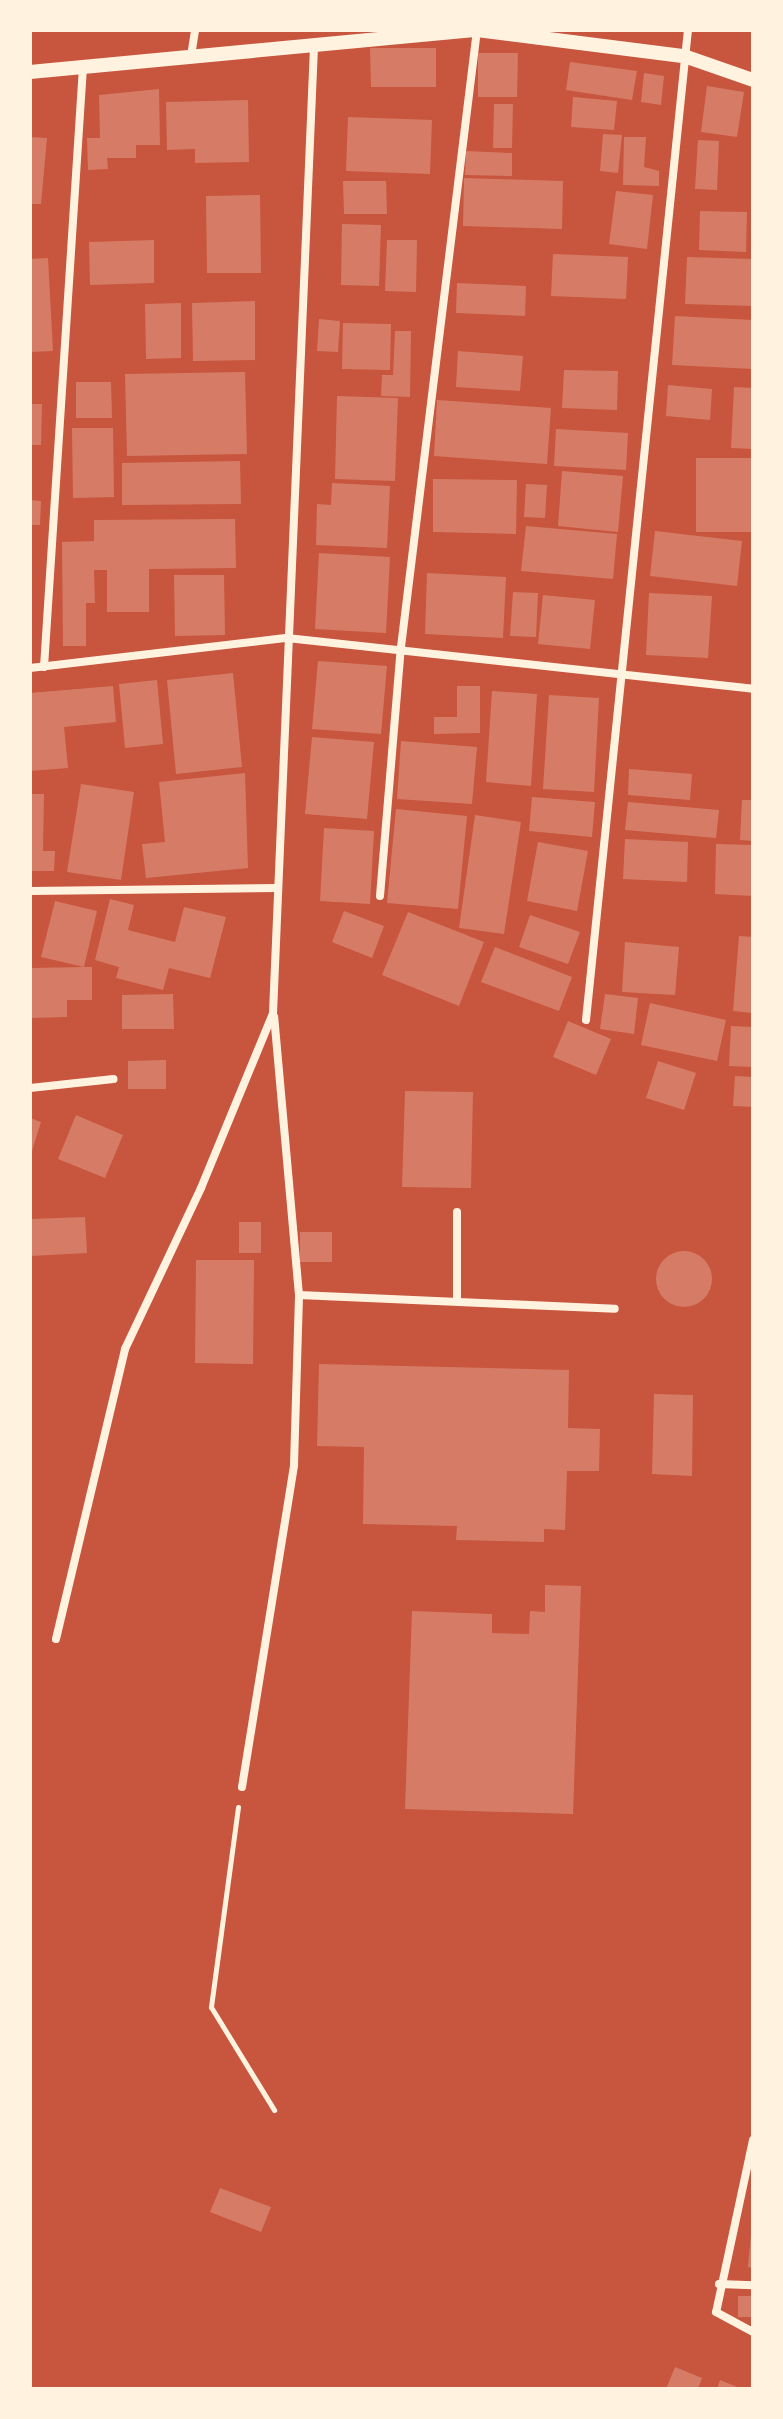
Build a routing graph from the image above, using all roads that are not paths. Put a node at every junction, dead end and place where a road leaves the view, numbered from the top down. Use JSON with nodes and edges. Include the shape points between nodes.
{"nodes":[{"id":1,"x":195,"y":30,"type":"edge"},
{"id":2,"x":477,"y":30,"type":"edge"},
{"id":3,"x":688,"y":30,"type":"edge"},
{"id":4,"x":402,"y":32,"type":"edge"},
{"id":5,"x":314,"y":45,"type":"junction"},
{"id":6,"x":191,"y":56,"type":"junction"},
{"id":7,"x":684,"y":56,"type":"junction"},
{"id":8,"x":83,"y":67,"type":"junction"},
{"id":9,"x":30,"y":72,"type":"edge"},
{"id":10,"x":753,"y":80,"type":"edge"},
{"id":11,"x":287,"y":638,"type":"junction"},
{"id":12,"x":401,"y":647,"type":"junction"},
{"id":13,"x":44,"y":667,"type":"junction"},
{"id":14,"x":30,"y":668,"type":"edge"},
{"id":15,"x":618,"y":674,"type":"junction"},
{"id":16,"x":753,"y":689,"type":"edge"},
{"id":17,"x":277,"y":888,"type":"junction"},
{"id":18,"x":30,"y":891,"type":"edge"},
{"id":19,"x":380,"y":896,"type":"dead end"},
{"id":20,"x":273,"y":1013,"type":"junction"},
{"id":21,"x":586,"y":1020,"type":"dead end"},
{"id":22,"x":114,"y":1079,"type":"dead end"},
{"id":23,"x":30,"y":1088,"type":"edge"},
{"id":24,"x":457,"y":1212,"type":"dead end"},
{"id":25,"x":299,"y":1295,"type":"junction"},
{"id":26,"x":457,"y":1301,"type":"junction"},
{"id":27,"x":615,"y":1309,"type":"dead end"},
{"id":28,"x":56,"y":1639,"type":"dead end"},
{"id":29,"x":242,"y":1787,"type":"road end"},
{"id":30,"x":753,"y":2140,"type":"edge"},
{"id":31,"x":719,"y":2284,"type":"junction"},
{"id":32,"x":753,"y":2285,"type":"edge"},
{"id":33,"x":753,"y":2332,"type":"edge"}],
"edges":[{"from":1,"to":6,"type":"street"},
{"from":2,"to":4,"type":"street"},
{"from":2,"to":7,"type":"street"},
{"from":2,"to":12,"type":"street"},
{"from":3,"to":7,"type":"street"},
{"from":4,"to":5,"type":"street"},
{"from":5,"to":6,"type":"street"},
{"from":5,"to":11,"type":"street"},
{"from":6,"to":8,"type":"street"},
{"from":7,"to":10,"type":"street"},
{"from":7,"to":15,"type":"street"},
{"from":8,"to":9,"type":"street"},
{"from":8,"to":13,"type":"street"},
{"from":11,"to":12,"type":"street"},
{"from":11,"to":13,"type":"street"},
{"from":11,"to":17,"type":"street"},
{"from":12,"to":15,"type":"street"},
{"from":12,"to":19,"type":"street"},
{"from":13,"to":14,"type":"street"},
{"from":15,"to":16,"type":"street"},
{"from":15,"to":21,"type":"street"},
{"from":17,"to":18,"type":"street"},
{"from":17,"to":20,"type":"street"},
{"from":20,"to":25,"type":"street"},
{"from":20,"to":28,"type":"street","via":[[201,1188],[125,1349]]},
{"from":22,"to":23,"type":"street"},
{"from":24,"to":26,"type":"street"},
{"from":25,"to":26,"type":"street"},
{"from":25,"to":29,"type":"street","via":[[294,1465]]},
{"from":26,"to":27,"type":"street"},
{"from":30,"to":31,"type":"street"},
{"from":31,"to":32,"type":"street"},
{"from":31,"to":33,"type":"street","via":[[716,2312]]}]}
